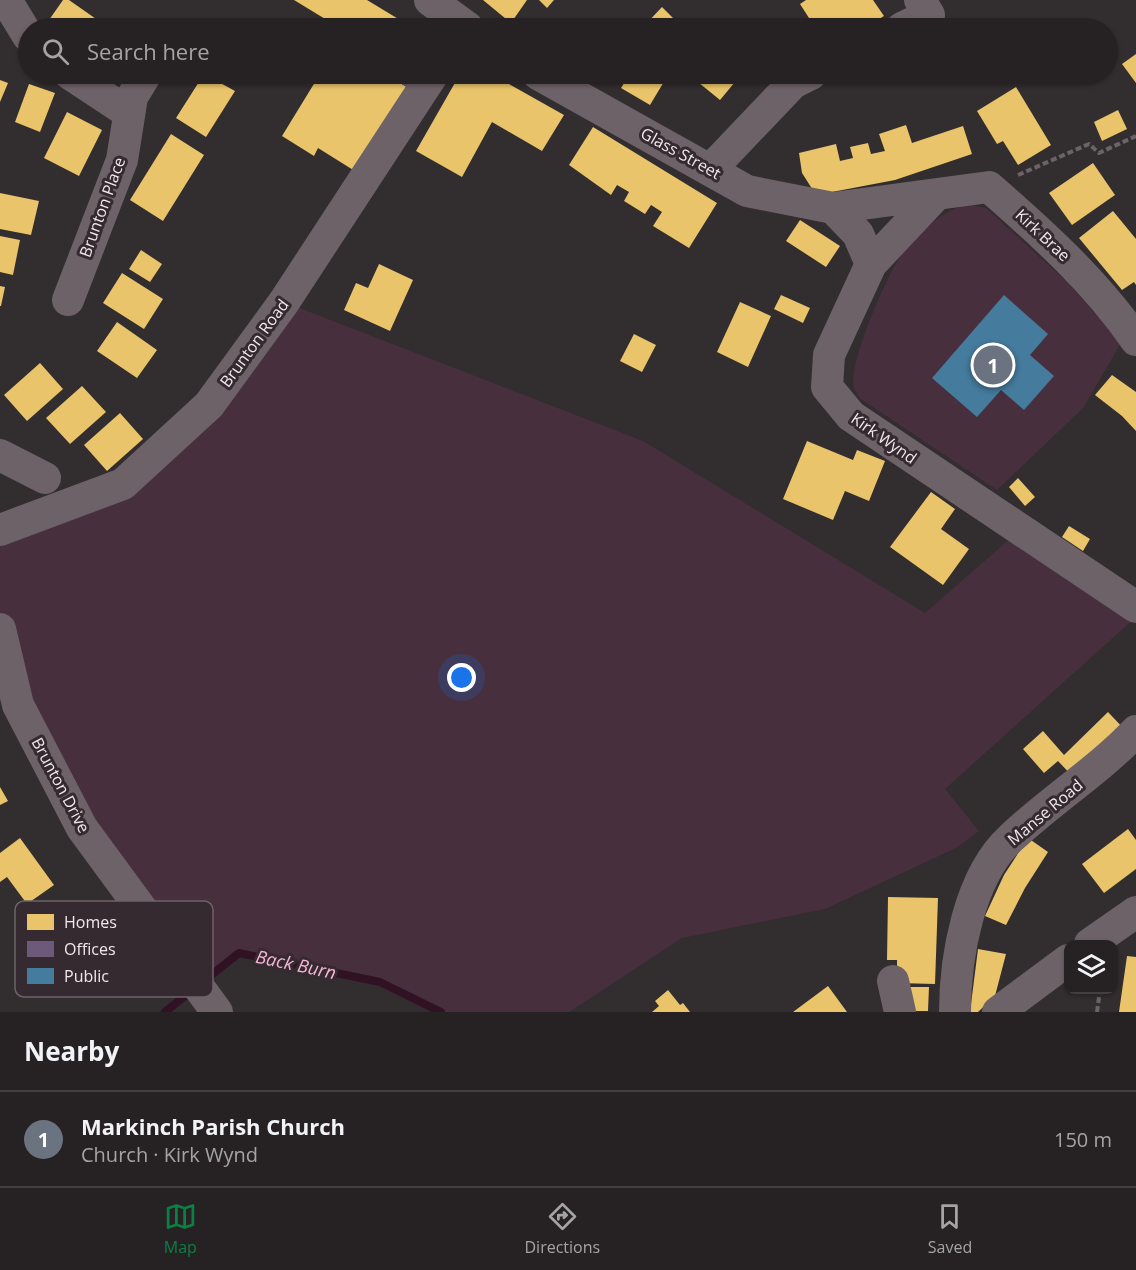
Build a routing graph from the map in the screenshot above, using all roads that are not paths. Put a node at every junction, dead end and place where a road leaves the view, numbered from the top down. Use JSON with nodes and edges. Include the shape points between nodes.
{"nodes":[{"id":1,"x":430,"y":0,"type":"edge"},
{"id":2,"x":920,"y":0,"type":"edge"},
{"id":3,"x":6,"y":3,"type":"edge"},
{"id":4,"x":452,"y":18,"type":"edge"},
{"id":5,"x":923,"y":18,"type":"edge"},
{"id":6,"x":18,"y":21,"type":"edge"},
{"id":7,"x":85,"y":84,"type":"edge"},
{"id":8,"x":140,"y":84,"type":"edge"},
{"id":9,"x":426,"y":84,"type":"edge"},
{"id":10,"x":556,"y":84,"type":"edge"},
{"id":11,"x":791,"y":84,"type":"edge"},
{"id":12,"x":129,"y":113,"type":"junction"},
{"id":13,"x":711,"y":169,"type":"junction"},
{"id":14,"x":935,"y":196,"type":"junction"},
{"id":15,"x":833,"y":208,"type":"junction"},
{"id":16,"x":871,"y":264,"type":"junction"},
{"id":17,"x":68,"y":300,"type":"dead end"},
{"id":18,"x":1132,"y":334,"type":"edge"},
{"id":19,"x":0,"y":455,"type":"edge"},
{"id":20,"x":45,"y":478,"type":"dead end"},
{"id":21,"x":0,"y":530,"type":"edge"},
{"id":22,"x":1136,"y":607,"type":"edge"},
{"id":23,"x":0,"y":629,"type":"edge"},
{"id":24,"x":1136,"y":731,"type":"edge"},
{"id":25,"x":136,"y":901,"type":"edge"},
{"id":26,"x":1136,"y":912,"type":"edge"},
{"id":27,"x":1097,"y":940,"type":"edge"},
{"id":28,"x":1064,"y":963,"type":"edge"},
{"id":29,"x":893,"y":981,"type":"dead end"},
{"id":30,"x":206,"y":997,"type":"edge"},
{"id":31,"x":217,"y":1012,"type":"edge"},
{"id":32,"x":900,"y":1012,"type":"edge"},
{"id":33,"x":955,"y":1012,"type":"edge"},
{"id":34,"x":998,"y":1012,"type":"edge"}],
"edges":[{"from":1,"to":4,"type":"street"},
{"from":2,"to":5,"type":"street","via":[[929,15]]},
{"from":3,"to":6,"type":"street"},
{"from":7,"to":12,"type":"street"},
{"from":8,"to":12,"type":"street","name":"Brunton Place"},
{"from":9,"to":21,"type":"street","name":"Brunton Road","via":[[284,302],[209,405],[123,484]]},
{"from":10,"to":13,"type":"street","name":"Glass Street"},
{"from":11,"to":13,"type":"street"},
{"from":12,"to":17,"type":"street","name":"Brunton Place","via":[[122,160]]},
{"from":13,"to":15,"type":"street","name":"Glass Street","via":[[747,191]]},
{"from":14,"to":15,"type":"street","name":"Glass Street"},
{"from":14,"to":16,"type":"street","name":"Kirk Wynd"},
{"from":14,"to":18,"type":"street","name":"Kirk Brae","via":[[989,187],[1047,236],[1106,298]]},
{"from":15,"to":16,"type":"street","via":[[858,234]]},
{"from":16,"to":22,"type":"street","name":"Kirk Wynd","via":[[829,355],[827,387],[851,416]]},
{"from":19,"to":20,"type":"street"},
{"from":23,"to":25,"type":"street","name":"Brunton Drive","via":[[18,705],[82,828]]},
{"from":24,"to":33,"type":"street","name":"Manse Road","via":[[1107,761],[1009,839],[984,873],[955,978]]},
{"from":26,"to":27,"type":"street"},
{"from":28,"to":34,"type":"street"},
{"from":29,"to":32,"type":"street"},
{"from":30,"to":31,"type":"street","name":"Brunton Drive"}]}
